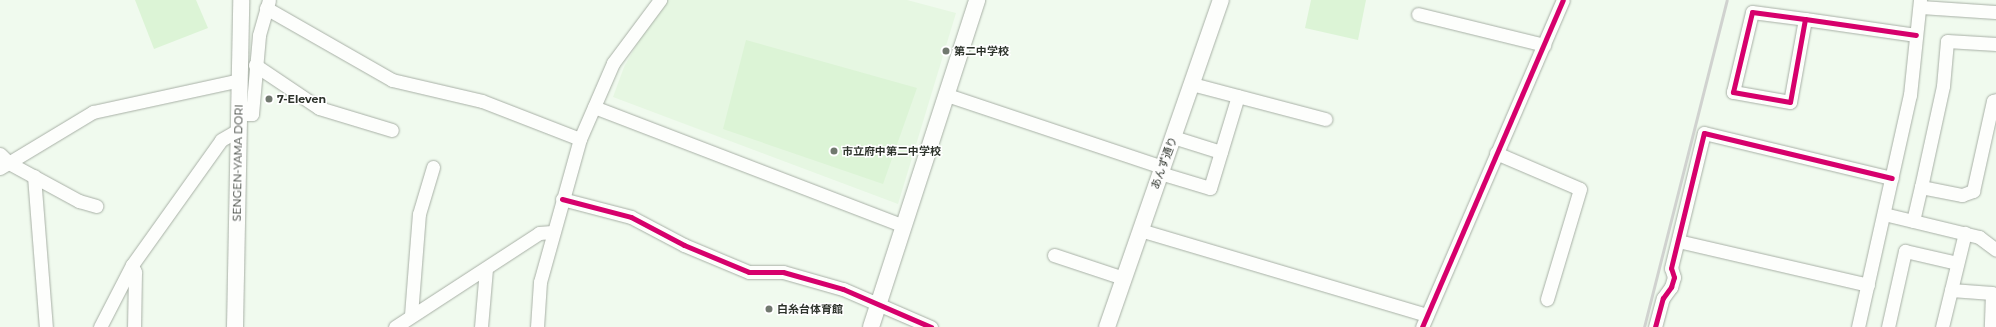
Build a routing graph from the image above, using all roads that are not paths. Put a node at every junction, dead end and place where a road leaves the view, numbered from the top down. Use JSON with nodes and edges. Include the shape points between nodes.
{"nodes":[{"id":1,"x":241,"y":0,"type":"edge"},
{"id":2,"x":660,"y":0,"type":"edge"},
{"id":3,"x":978,"y":0,"type":"edge"},
{"id":4,"x":1221,"y":0,"type":"edge"},
{"id":5,"x":1563,"y":0,"type":"edge"},
{"id":6,"x":267,"y":4,"type":"edge"},
{"id":7,"x":1920,"y":4,"type":"edge"},
{"id":8,"x":1996,"y":12,"type":"edge"},
{"id":9,"x":1418,"y":14,"type":"dead end"},
{"id":10,"x":1805,"y":19,"type":"junction"},
{"id":11,"x":1916,"y":35,"type":"junction"},
{"id":12,"x":1996,"y":44,"type":"edge"},
{"id":13,"x":1544,"y":45,"type":"junction"},
{"id":14,"x":256,"y":65,"type":"junction"},
{"id":15,"x":240,"y":80,"type":"junction"},
{"id":16,"x":1192,"y":84,"type":"junction"},
{"id":17,"x":947,"y":95,"type":"junction"},
{"id":18,"x":1238,"y":96,"type":"junction"},
{"id":19,"x":1996,"y":100,"type":"edge"},
{"id":20,"x":594,"y":108,"type":"junction"},
{"id":21,"x":239,"y":114,"type":"junction"},
{"id":22,"x":1326,"y":119,"type":"dead end"},
{"id":23,"x":238,"y":130,"type":"junction"},
{"id":24,"x":392,"y":130,"type":"dead end"},
{"id":25,"x":1173,"y":137,"type":"junction"},
{"id":26,"x":580,"y":140,"type":"junction"},
{"id":27,"x":1221,"y":152,"type":"junction"},
{"id":28,"x":1496,"y":154,"type":"junction"},
{"id":29,"x":3,"y":162,"type":"edge"},
{"id":30,"x":433,"y":167,"type":"dead end"},
{"id":31,"x":1161,"y":170,"type":"junction"},
{"id":32,"x":34,"y":176,"type":"junction"},
{"id":33,"x":1892,"y":178,"type":"junction"},
{"id":34,"x":1921,"y":187,"type":"junction"},
{"id":35,"x":562,"y":199,"type":"junction"},
{"id":36,"x":96,"y":206,"type":"dead end"},
{"id":37,"x":1884,"y":214,"type":"junction"},
{"id":38,"x":1912,"y":221,"type":"junction"},
{"id":39,"x":904,"y":226,"type":"junction"},
{"id":40,"x":1140,"y":230,"type":"junction"},
{"id":41,"x":552,"y":232,"type":"junction"},
{"id":42,"x":1965,"y":233,"type":"junction"},
{"id":43,"x":1678,"y":242,"type":"junction"},
{"id":44,"x":1996,"y":250,"type":"edge"},
{"id":45,"x":1054,"y":255,"type":"dead end"},
{"id":46,"x":1957,"y":263,"type":"junction"},
{"id":47,"x":132,"y":265,"type":"junction"},
{"id":48,"x":486,"y":269,"type":"junction"},
{"id":49,"x":1123,"y":278,"type":"junction"},
{"id":50,"x":1868,"y":285,"type":"junction"},
{"id":51,"x":1951,"y":290,"type":"junction"},
{"id":52,"x":1547,"y":298,"type":"dead end"},
{"id":53,"x":878,"y":304,"type":"junction"},
{"id":54,"x":411,"y":315,"type":"junction"},
{"id":55,"x":1427,"y":315,"type":"junction"},
{"id":56,"x":46,"y":327,"type":"edge"},
{"id":57,"x":100,"y":327,"type":"edge"},
{"id":58,"x":134,"y":327,"type":"edge"},
{"id":59,"x":235,"y":327,"type":"edge"},
{"id":60,"x":395,"y":327,"type":"edge"},
{"id":61,"x":481,"y":327,"type":"edge"},
{"id":62,"x":537,"y":327,"type":"edge"},
{"id":63,"x":871,"y":327,"type":"edge"},
{"id":64,"x":931,"y":327,"type":"edge"},
{"id":65,"x":1108,"y":327,"type":"edge"},
{"id":66,"x":1422,"y":327,"type":"edge"},
{"id":67,"x":1655,"y":327,"type":"edge"},
{"id":68,"x":1858,"y":327,"type":"edge"},
{"id":69,"x":1888,"y":327,"type":"edge"},
{"id":70,"x":1942,"y":327,"type":"edge"},
{"id":71,"x":1991,"y":327,"type":"edge"}],
"edges":[{"from":1,"to":15,"type":"street","name":"SENGEN-YAMA DORI"},
{"from":2,"to":20,"type":"street","via":[[613,63]]},
{"from":3,"to":17,"type":"street"},
{"from":4,"to":16,"type":"street","name":"あんず通り"},
{"from":5,"to":13,"type":"street"},
{"from":6,"to":14,"type":"street","via":[[259,35]]},
{"from":6,"to":26,"type":"street","via":[[392,80],[482,101]]},
{"from":7,"to":8,"type":"street"},
{"from":7,"to":11,"type":"street"},
{"from":9,"to":13,"type":"street"},
{"from":10,"to":10,"type":"street","via":[[1752,12],[1733,92],[1790,102]]},
{"from":10,"to":11,"type":"street"},
{"from":11,"to":33,"type":"street","via":[[1910,95]]},
{"from":12,"to":34,"type":"street","via":[[1946,41],[1943,86]]},
{"from":13,"to":28,"type":"street"},
{"from":14,"to":21,"type":"street","via":[[252,114]]},
{"from":14,"to":24,"type":"street","via":[[319,108]]},
{"from":15,"to":21,"type":"street","name":"SENGEN-YAMA DORI"},
{"from":15,"to":29,"type":"street","via":[[93,112]]},
{"from":16,"to":18,"type":"street"},
{"from":16,"to":25,"type":"street","name":"あんず通り"},
{"from":17,"to":31,"type":"street"},
{"from":17,"to":39,"type":"street"},
{"from":18,"to":22,"type":"street"},
{"from":18,"to":27,"type":"street"},
{"from":19,"to":34,"type":"street","via":[[1993,102],[1973,190],[1962,196]]},
{"from":20,"to":26,"type":"street"},
{"from":20,"to":39,"type":"street"},
{"from":21,"to":23,"type":"street","name":"SENGEN-YAMA DORI"},
{"from":23,"to":47,"type":"street","via":[[221,140]]},
{"from":23,"to":59,"type":"street","name":"SENGEN-YAMA DORI"},
{"from":25,"to":27,"type":"street"},
{"from":25,"to":31,"type":"street","name":"あんず通り"},
{"from":26,"to":35,"type":"street"},
{"from":27,"to":31,"type":"street","via":[[1210,188]]},
{"from":28,"to":52,"type":"street","via":[[1580,189]]},
{"from":28,"to":55,"type":"street"},
{"from":29,"to":32,"type":"street"},
{"from":30,"to":54,"type":"street","via":[[419,214]]},
{"from":31,"to":40,"type":"street","name":"あんず通り"},
{"from":32,"to":36,"type":"street","via":[[79,201]]},
{"from":32,"to":56,"type":"street"},
{"from":33,"to":37,"type":"street"},
{"from":33,"to":43,"type":"street","via":[[1704,133]]},
{"from":34,"to":38,"type":"street"},
{"from":35,"to":41,"type":"street"},
{"from":35,"to":53,"type":"street","via":[[631,217],[684,245],[748,272],[783,272],[843,289]]},
{"from":37,"to":38,"type":"street"},
{"from":37,"to":50,"type":"street"},
{"from":38,"to":42,"type":"street"},
{"from":39,"to":53,"type":"street"},
{"from":40,"to":49,"type":"street","name":"あんず通り"},
{"from":40,"to":55,"type":"street"},
{"from":41,"to":48,"type":"street","via":[[539,233]]},
{"from":41,"to":62,"type":"street","via":[[540,282]]},
{"from":42,"to":44,"type":"street","via":[[1979,237]]},
{"from":42,"to":46,"type":"street"},
{"from":43,"to":50,"type":"street"},
{"from":43,"to":67,"type":"street","via":[[1671,268],[1674,277],[1663,298]]},
{"from":45,"to":49,"type":"street"},
{"from":46,"to":51,"type":"street"},
{"from":46,"to":69,"type":"street","via":[[1905,251]]},
{"from":47,"to":57,"type":"street"},
{"from":47,"to":58,"type":"street","via":[[135,272]]},
{"from":48,"to":54,"type":"street"},
{"from":48,"to":61,"type":"street"},
{"from":49,"to":65,"type":"street","name":"あんず通り"},
{"from":50,"to":68,"type":"street"},
{"from":51,"to":70,"type":"street"},
{"from":51,"to":71,"type":"street","via":[[1992,293]]},
{"from":53,"to":63,"type":"street"},
{"from":53,"to":64,"type":"street"},
{"from":54,"to":60,"type":"street"},
{"from":55,"to":66,"type":"street"}]}
